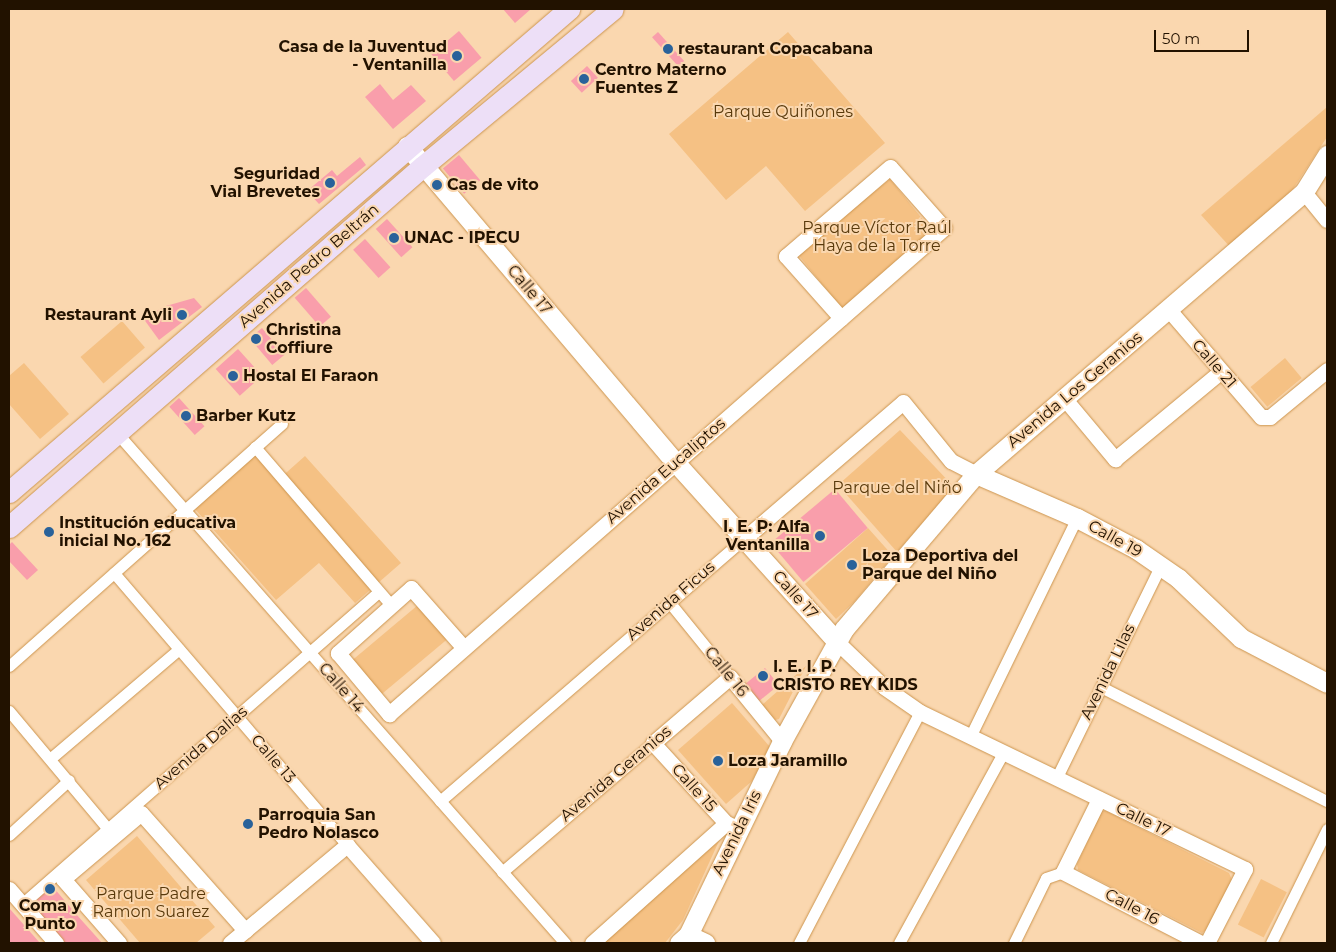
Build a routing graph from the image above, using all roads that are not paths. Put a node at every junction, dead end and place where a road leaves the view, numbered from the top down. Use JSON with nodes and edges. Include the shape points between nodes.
{"nodes":[{"id":1,"x":569,"y":9,"type":"edge"},
{"id":2,"x":613,"y":9,"type":"edge"},
{"id":3,"x":407,"y":146,"type":"junction"},
{"id":4,"x":1327,"y":155,"type":"edge"},
{"id":5,"x":423,"y":166,"type":"junction"},
{"id":6,"x":1304,"y":192,"type":"junction"},
{"id":7,"x":1327,"y":220,"type":"edge"},
{"id":8,"x":1169,"y":310,"type":"junction"},
{"id":9,"x":841,"y":318,"type":"junction"},
{"id":10,"x":1327,"y":370,"type":"edge"},
{"id":11,"x":1220,"y":372,"type":"junction"},
{"id":12,"x":1064,"y":398,"type":"junction"},
{"id":13,"x":903,"y":402,"type":"joint"},
{"id":14,"x":282,"y":424,"type":"dead end"},
{"id":15,"x":117,"y":433,"type":"junction"},
{"id":16,"x":256,"y":447,"type":"junction"},
{"id":17,"x":676,"y":463,"type":"junction"},
{"id":18,"x":976,"y":474,"type":"junction"},
{"id":19,"x":9,"y":492,"type":"edge"},
{"id":20,"x":185,"y":510,"type":"junction"},
{"id":21,"x":1077,"y":518,"type":"junction"},
{"id":22,"x":9,"y":527,"type":"edge"},
{"id":23,"x":745,"y":538,"type":"junction"},
{"id":24,"x":1161,"y":565,"type":"junction"},
{"id":25,"x":114,"y":573,"type":"junction"},
{"id":26,"x":379,"y":592,"type":"junction"},
{"id":27,"x":670,"y":603,"type":"junction"},
{"id":28,"x":391,"y":605,"type":"junction"},
{"id":29,"x":836,"y":641,"type":"junction"},
{"id":30,"x":464,"y":648,"type":"junction"},
{"id":31,"x":179,"y":649,"type":"junction"},
{"id":32,"x":310,"y":653,"type":"junction"},
{"id":33,"x":9,"y":666,"type":"edge"},
{"id":34,"x":730,"y":677,"type":"junction"},
{"id":35,"x":1327,"y":683,"type":"edge"},
{"id":36,"x":1101,"y":687,"type":"junction"},
{"id":37,"x":9,"y":711,"type":"edge"},
{"id":38,"x":920,"y":712,"type":"junction"},
{"id":39,"x":389,"y":714,"type":"joint"},
{"id":40,"x":237,"y":717,"type":"junction"},
{"id":41,"x":970,"y":737,"type":"junction"},
{"id":42,"x":782,"y":741,"type":"junction"},
{"id":43,"x":653,"y":743,"type":"junction"},
{"id":44,"x":1003,"y":753,"type":"junction"},
{"id":45,"x":50,"y":758,"type":"junction"},
{"id":46,"x":1056,"y":778,"type":"junction"},
{"id":47,"x":69,"y":780,"type":"junction"},
{"id":48,"x":1099,"y":799,"type":"junction"},
{"id":49,"x":440,"y":801,"type":"junction"},
{"id":50,"x":1327,"y":801,"type":"edge"},
{"id":51,"x":732,"y":826,"type":"junction"},
{"id":52,"x":108,"y":829,"type":"junction"},
{"id":53,"x":1327,"y":829,"type":"edge"},
{"id":54,"x":9,"y":835,"type":"edge"},
{"id":55,"x":347,"y":845,"type":"junction"},
{"id":56,"x":502,"y":872,"type":"junction"},
{"id":57,"x":1063,"y":872,"type":"junction"},
{"id":58,"x":9,"y":889,"type":"edge"},
{"id":59,"x":22,"y":904,"type":"junction"},
{"id":60,"x":246,"y":930,"type":"junction"},
{"id":61,"x":690,"y":941,"type":"edge"},
{"id":62,"x":56,"y":943,"type":"edge"},
{"id":63,"x":119,"y":943,"type":"edge"},
{"id":64,"x":230,"y":943,"type":"edge"},
{"id":65,"x":433,"y":943,"type":"edge"},
{"id":66,"x":565,"y":943,"type":"edge"},
{"id":67,"x":592,"y":943,"type":"edge"},
{"id":68,"x":799,"y":943,"type":"edge"},
{"id":69,"x":899,"y":943,"type":"edge"},
{"id":70,"x":1014,"y":943,"type":"edge"},
{"id":71,"x":1201,"y":943,"type":"edge"},
{"id":72,"x":1207,"y":943,"type":"edge"},
{"id":73,"x":1270,"y":943,"type":"edge"}],
"edges":[{"from":1,"to":3,"type":"main road","name":"Avenida Pedro Beltrán"},
{"from":2,"to":5,"type":"main road","name":"Avenida Pedro Beltrán"},
{"from":3,"to":5,"type":"street","name":"Calle 17"},
{"from":3,"to":19,"type":"main road","name":"Avenida Pedro Beltrán"},
{"from":4,"to":6,"type":"street","name":"Avenida Los Geranios"},
{"from":5,"to":15,"type":"main road","name":"Avenida Pedro Beltrán"},
{"from":5,"to":17,"type":"street","name":"Calle 17"},
{"from":6,"to":7,"type":"street"},
{"from":6,"to":8,"type":"street","name":"Avenida Los Geranios"},
{"from":8,"to":11,"type":"street","name":"Calle 21"},
{"from":8,"to":12,"type":"street","name":"Avenida Los Geranios"},
{"from":9,"to":9,"type":"street","name":"Avenida Eucaliptos","via":[[944,228],[890,166],[786,256]]},
{"from":9,"to":17,"type":"street","name":"Avenida Eucaliptos"},
{"from":10,"to":11,"type":"street","name":"Calle 21","via":[[1270,417],[1261,418]]},
{"from":11,"to":12,"type":"street","via":[[1115,458]]},
{"from":12,"to":18,"type":"street","name":"Avenida Los Geranios"},
{"from":13,"to":18,"type":"street","name":"Calle 19","via":[[951,461]]},
{"from":13,"to":23,"type":"street","name":"Avenida Ficus"},
{"from":14,"to":16,"type":"street"},
{"from":15,"to":20,"type":"street","name":"Calle 14"},
{"from":15,"to":22,"type":"main road","name":"Avenida Pedro Beltrán"},
{"from":16,"to":20,"type":"street"},
{"from":16,"to":26,"type":"street"},
{"from":17,"to":23,"type":"street","name":"Calle 17"},
{"from":17,"to":30,"type":"street","name":"Avenida Eucaliptos"},
{"from":18,"to":21,"type":"street","name":"Calle 19"},
{"from":18,"to":29,"type":"street","name":"Avenida Los Geranios"},
{"from":20,"to":25,"type":"street"},
{"from":20,"to":32,"type":"street","name":"Calle 14"},
{"from":21,"to":24,"type":"street","name":"Calle 19"},
{"from":21,"to":41,"type":"street"},
{"from":23,"to":27,"type":"street","name":"Avenida Ficus"},
{"from":23,"to":29,"type":"street","name":"Calle 17"},
{"from":24,"to":35,"type":"street","name":"Calle 19","via":[[1241,638]]},
{"from":24,"to":36,"type":"street","name":"Avenida Lilas"},
{"from":25,"to":31,"type":"street","name":"Calle 13"},
{"from":25,"to":33,"type":"street"},
{"from":26,"to":28,"type":"street"},
{"from":26,"to":32,"type":"street","name":"Avenida Dalias"},
{"from":27,"to":34,"type":"street","name":"Calle 16"},
{"from":27,"to":49,"type":"street","name":"Avenida Ficus"},
{"from":28,"to":30,"type":"street","via":[[411,588]]},
{"from":28,"to":39,"type":"street","name":"Calle 14","via":[[338,653]]},
{"from":29,"to":38,"type":"street","name":"Calle 17","via":[[884,686]]},
{"from":29,"to":42,"type":"street","name":"Avenida Iris"},
{"from":30,"to":39,"type":"street","name":"Avenida Eucaliptos"},
{"from":31,"to":40,"type":"street","name":"Calle 13"},
{"from":31,"to":45,"type":"street"},
{"from":32,"to":40,"type":"street","name":"Avenida Dalias"},
{"from":32,"to":49,"type":"street","name":"Calle 14"},
{"from":34,"to":42,"type":"street","name":"Calle 16"},
{"from":34,"to":43,"type":"street","name":"Avenida Geranios"},
{"from":36,"to":46,"type":"street","name":"Avenida Lilas"},
{"from":36,"to":50,"type":"street"},
{"from":37,"to":45,"type":"street"},
{"from":38,"to":41,"type":"street","name":"Calle 17"},
{"from":38,"to":68,"type":"street"},
{"from":40,"to":52,"type":"street","name":"Avenida Dalias"},
{"from":40,"to":55,"type":"street","name":"Calle 13"},
{"from":41,"to":44,"type":"street","name":"Calle 17"},
{"from":42,"to":51,"type":"street","name":"Avenida Iris"},
{"from":43,"to":51,"type":"street","name":"Calle 15"},
{"from":43,"to":56,"type":"street","name":"Avenida Geranios"},
{"from":44,"to":46,"type":"street","name":"Calle 17"},
{"from":44,"to":69,"type":"street"},
{"from":45,"to":47,"type":"street"},
{"from":46,"to":48,"type":"street","name":"Calle 17"},
{"from":47,"to":52,"type":"street"},
{"from":47,"to":54,"type":"street"},
{"from":48,"to":57,"type":"street"},
{"from":48,"to":72,"type":"street","name":"Calle 17","via":[[1245,869]]},
{"from":49,"to":56,"type":"street","name":"Calle 14"},
{"from":51,"to":61,"type":"street","name":"Avenida Iris"},
{"from":51,"to":67,"type":"street"},
{"from":52,"to":59,"type":"street","name":"Avenida Dalias"},
{"from":53,"to":73,"type":"street"},
{"from":55,"to":60,"type":"street"},
{"from":55,"to":65,"type":"street","name":"Calle 13"},
{"from":56,"to":66,"type":"street","name":"Calle 14"},
{"from":57,"to":70,"type":"street","via":[[1046,878]]},
{"from":57,"to":71,"type":"street","name":"Calle 16"},
{"from":58,"to":59,"type":"street"},
{"from":59,"to":62,"type":"street"},
{"from":60,"to":63,"type":"street","via":[[141,813],[63,880]]},
{"from":60,"to":64,"type":"street"}]}
